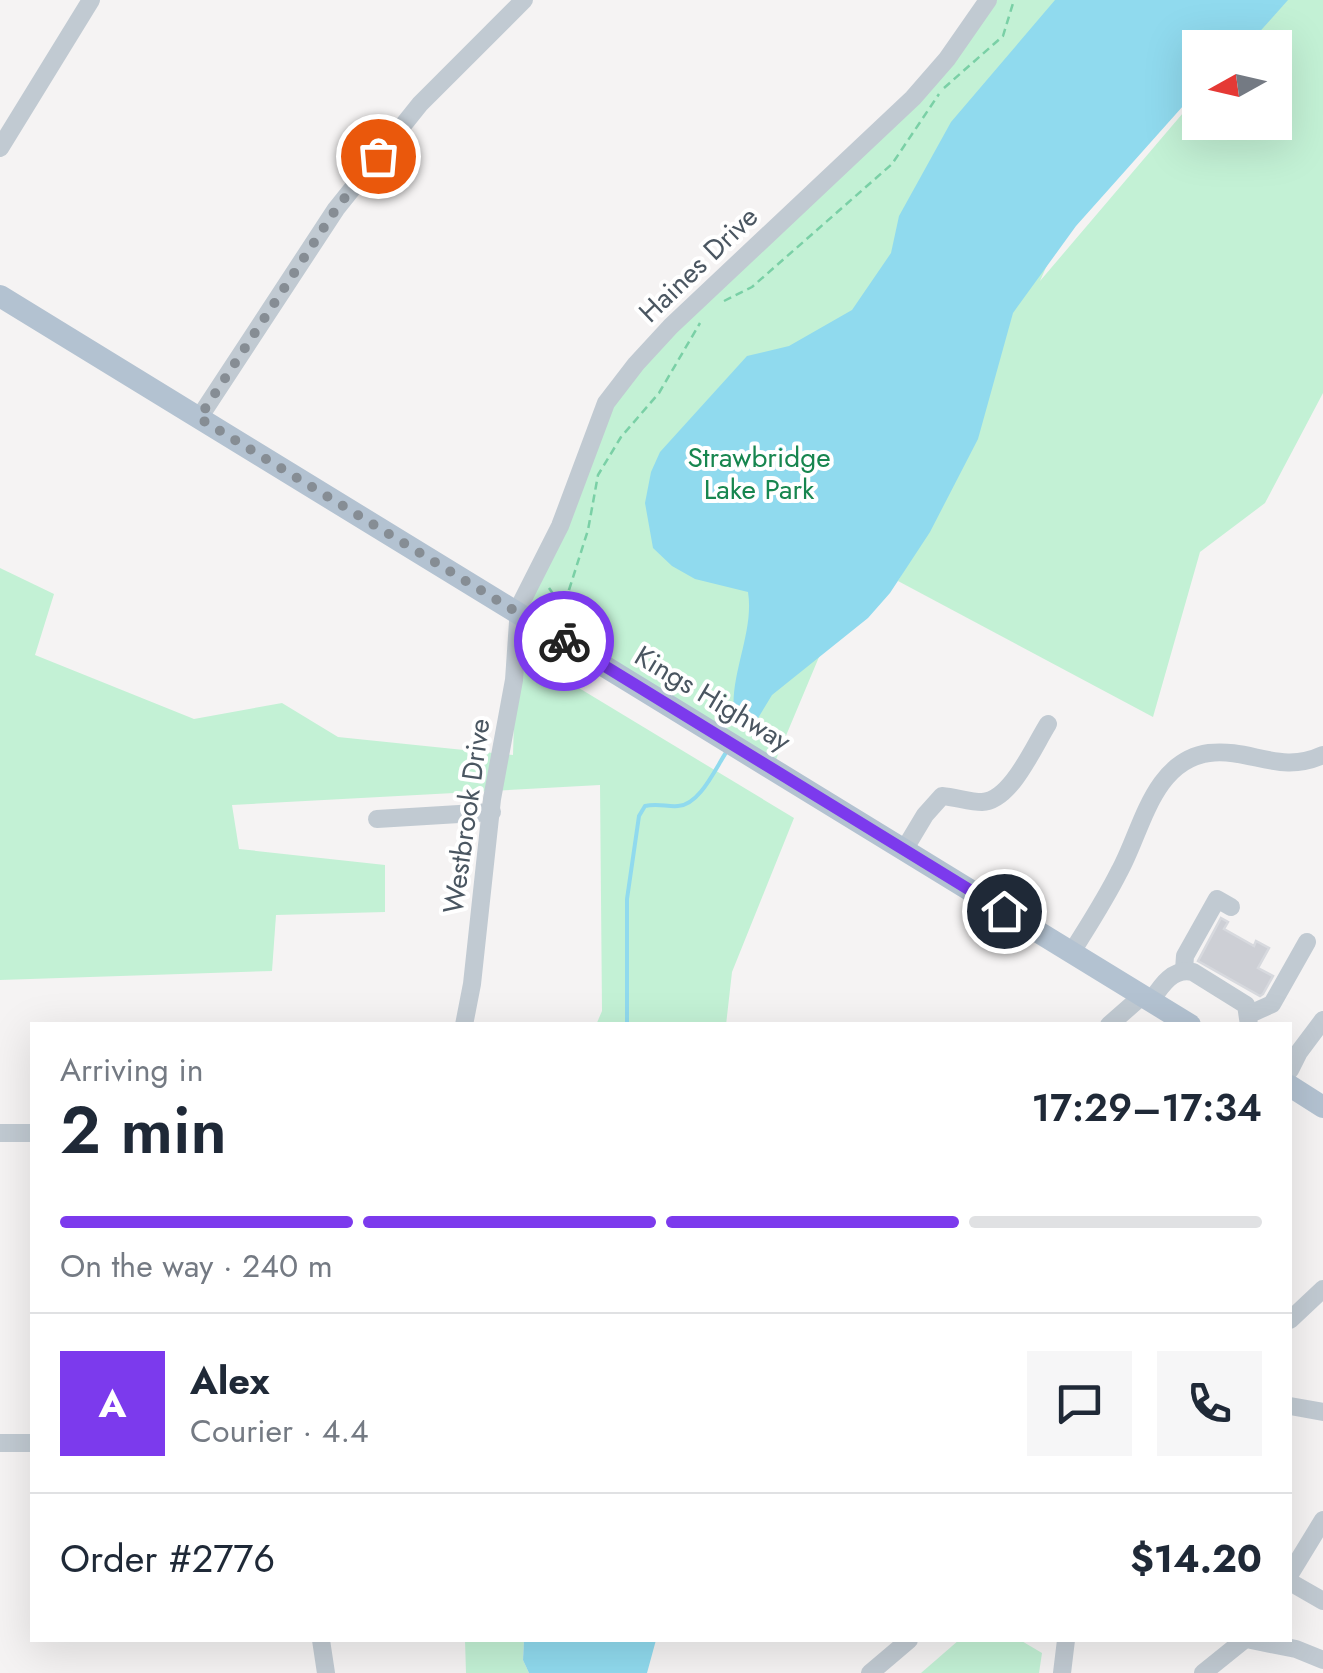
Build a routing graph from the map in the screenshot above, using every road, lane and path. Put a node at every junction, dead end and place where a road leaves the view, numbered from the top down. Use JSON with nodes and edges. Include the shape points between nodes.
{"nodes":[{"id":1,"x":91,"y":0,"type":"edge"},
{"id":2,"x":524,"y":0,"type":"edge"},
{"id":3,"x":988,"y":0,"type":"edge"},
{"id":4,"x":1014,"y":0,"type":"edge"},
{"id":5,"x":0,"y":148,"type":"edge"},
{"id":6,"x":0,"y":296,"type":"edge"},
{"id":7,"x":719,"y":303,"type":"dead end"},
{"id":8,"x":702,"y":319,"type":"dead end"},
{"id":9,"x":199,"y":418,"type":"junction"},
{"id":10,"x":548,"y":587,"type":"dead end"},
{"id":11,"x":544,"y":603,"type":"dead end"},
{"id":12,"x":518,"y":614,"type":"junction"},
{"id":13,"x":568,"y":616,"type":"junction"},
{"id":14,"x":598,"y":643,"type":"dead end"},
{"id":15,"x":1048,"y":724,"type":"dead end"},
{"id":16,"x":1323,"y":756,"type":"edge"},
{"id":17,"x":492,"y":812,"type":"junction"},
{"id":18,"x":377,"y":819,"type":"dead end"},
{"id":19,"x":904,"y":850,"type":"junction"},
{"id":20,"x":1231,"y":907,"type":"dead end"},
{"id":21,"x":1307,"y":942,"type":"dead end"},
{"id":22,"x":1072,"y":952,"type":"junction"},
{"id":23,"x":1184,"y":970,"type":"junction"},
{"id":24,"x":1146,"y":998,"type":"junction"},
{"id":25,"x":1249,"y":1020,"type":"edge"},
{"id":26,"x":1323,"y":1020,"type":"edge"},
{"id":27,"x":465,"y":1022,"type":"edge"},
{"id":28,"x":1113,"y":1022,"type":"edge"},
{"id":29,"x":1185,"y":1022,"type":"edge"},
{"id":30,"x":1292,"y":1067,"type":"edge"},
{"id":31,"x":1292,"y":1087,"type":"edge"},
{"id":32,"x":1323,"y":1106,"type":"edge"},
{"id":33,"x":0,"y":1133,"type":"edge"},
{"id":34,"x":30,"y":1133,"type":"edge"},
{"id":35,"x":1323,"y":1289,"type":"edge"},
{"id":36,"x":1292,"y":1318,"type":"edge"},
{"id":37,"x":1292,"y":1406,"type":"edge"},
{"id":38,"x":1323,"y":1412,"type":"edge"},
{"id":39,"x":0,"y":1443,"type":"edge"},
{"id":40,"x":30,"y":1443,"type":"edge"},
{"id":41,"x":1323,"y":1520,"type":"edge"},
{"id":42,"x":1292,"y":1574,"type":"edge"},
{"id":43,"x":1292,"y":1579,"type":"edge"},
{"id":44,"x":1323,"y":1601,"type":"edge"},
{"id":45,"x":321,"y":1642,"type":"edge"},
{"id":46,"x":907,"y":1642,"type":"edge"},
{"id":47,"x":1066,"y":1642,"type":"edge"},
{"id":48,"x":1245,"y":1642,"type":"edge"},
{"id":49,"x":1256,"y":1642,"type":"edge"},
{"id":50,"x":1316,"y":1657,"type":"edge"},
{"id":51,"x":326,"y":1673,"type":"edge"},
{"id":52,"x":870,"y":1673,"type":"edge"},
{"id":53,"x":1062,"y":1673,"type":"edge"},
{"id":54,"x":1202,"y":1673,"type":"edge"},
{"id":55,"x":1323,"y":1673,"type":"edge"}],
"edges":[{"from":1,"to":5,"type":"street"},
{"from":2,"to":9,"type":"street","via":[[420,104],[336,209]]},
{"from":3,"to":12,"type":"street","name":"Haines Drive","via":[[913,98],[710,288],[620,383],[597,422],[568,507]]},
{"from":4,"to":7,"type":"path","via":[[1003,36],[941,91],[892,164],[752,288]]},
{"from":6,"to":9,"type":"main road","name":"Kings Highway"},
{"from":8,"to":13,"type":"path","via":[[660,394],[620,436],[598,475]]},
{"from":9,"to":12,"type":"main road","name":"Kings Highway"},
{"from":10,"to":13,"type":"path"},
{"from":11,"to":13,"type":"path"},
{"from":12,"to":17,"type":"street","name":"Westbrook Drive"},
{"from":12,"to":19,"type":"main road","name":"Kings Highway"},
{"from":13,"to":14,"type":"path"},
{"from":15,"to":19,"type":"street","via":[[998,798],[942,796]]},
{"from":16,"to":22,"type":"street","via":[[1293,764],[1212,753],[1184,764],[1153,797],[1120,871]]},
{"from":17,"to":18,"type":"street"},
{"from":17,"to":27,"type":"street","name":"Westbrook Drive"},
{"from":19,"to":22,"type":"main road","name":"Kings Highway"},
{"from":20,"to":23,"type":"street","via":[[1217,900],[1185,956]]},
{"from":21,"to":25,"type":"street","via":[[1272,1004]]},
{"from":22,"to":24,"type":"main road","name":"Kings Highway"},
{"from":23,"to":24,"type":"street"},
{"from":23,"to":25,"type":"street","via":[[1246,1005]]},
{"from":24,"to":28,"type":"street"},
{"from":24,"to":29,"type":"main road","name":"Kings Highway"},
{"from":26,"to":30,"type":"street"},
{"from":31,"to":32,"type":"main road"},
{"from":33,"to":34,"type":"street"},
{"from":35,"to":36,"type":"street"},
{"from":37,"to":38,"type":"street"},
{"from":39,"to":40,"type":"street"},
{"from":41,"to":42,"type":"street"},
{"from":43,"to":44,"type":"street"},
{"from":45,"to":51,"type":"street"},
{"from":46,"to":52,"type":"street"},
{"from":47,"to":53,"type":"street"},
{"from":48,"to":54,"type":"street"},
{"from":49,"to":50,"type":"street"},
{"from":50,"to":55,"type":"street"}]}
